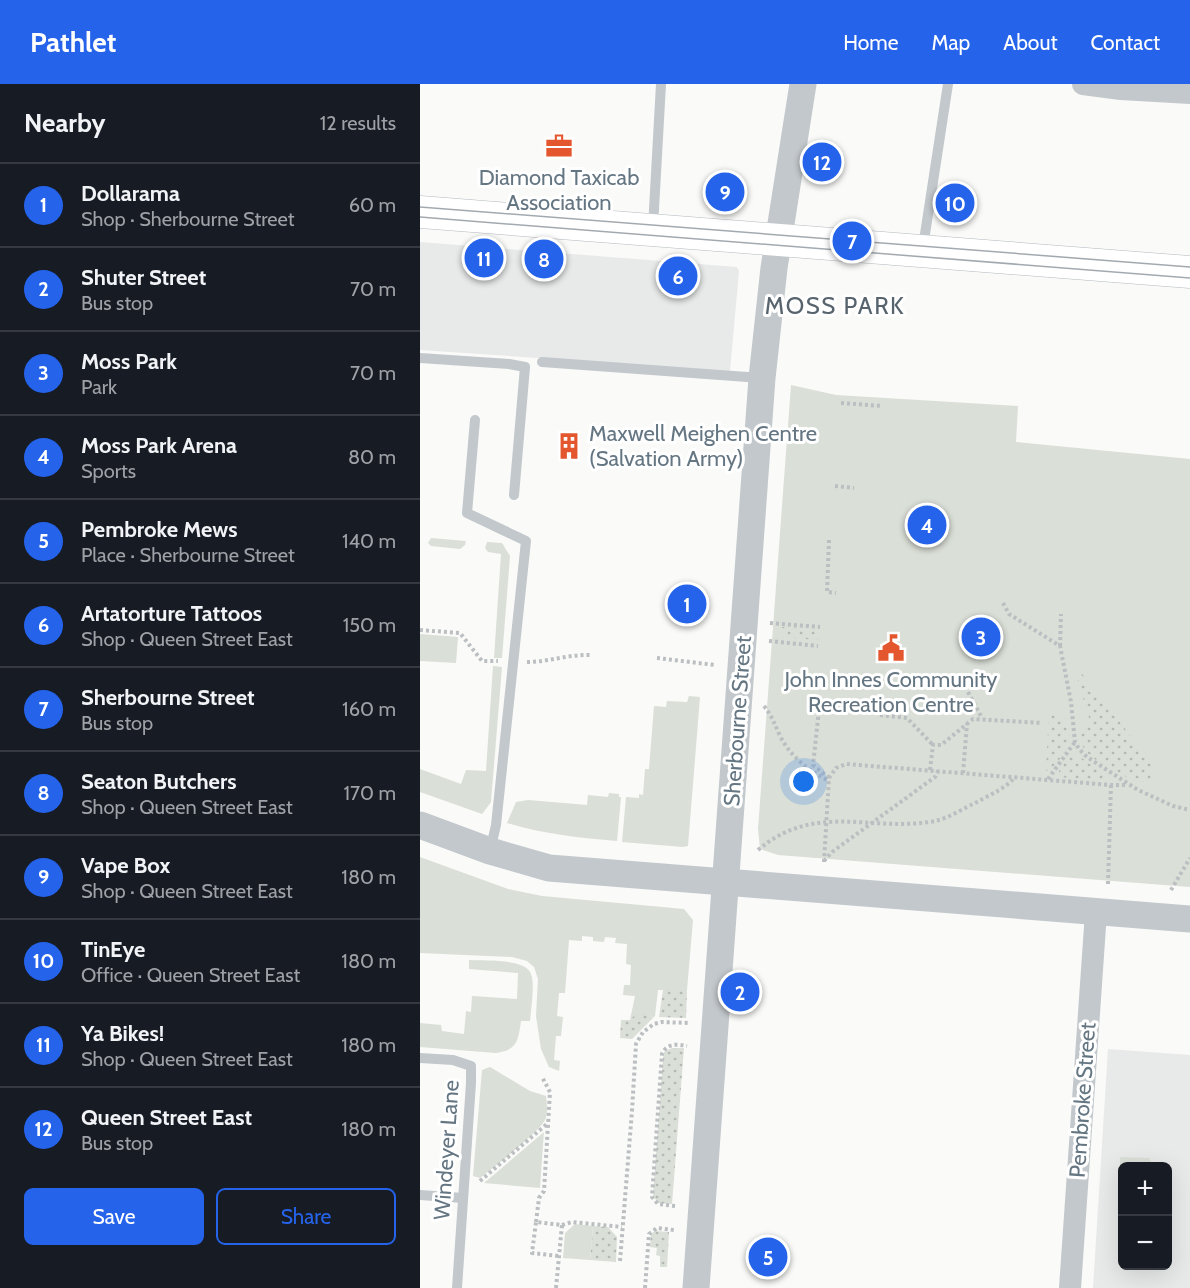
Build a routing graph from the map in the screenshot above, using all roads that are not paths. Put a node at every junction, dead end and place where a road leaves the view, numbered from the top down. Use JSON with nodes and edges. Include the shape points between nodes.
{"nodes":[{"id":1,"x":662,"y":84,"type":"edge"},
{"id":2,"x":803,"y":84,"type":"edge"},
{"id":3,"x":948,"y":84,"type":"edge"},
{"id":4,"x":1083,"y":84,"type":"edge"},
{"id":5,"x":1190,"y":93,"type":"edge"},
{"id":6,"x":420,"y":212,"type":"edge"},
{"id":7,"x":653,"y":230,"type":"junction"},
{"id":8,"x":778,"y":240,"type":"junction"},
{"id":9,"x":922,"y":250,"type":"junction"},
{"id":10,"x":1190,"y":272,"type":"edge"},
{"id":11,"x":420,"y":358,"type":"edge"},
{"id":12,"x":542,"y":362,"type":"dead end"},
{"id":13,"x":762,"y":378,"type":"junction"},
{"id":14,"x":475,"y":420,"type":"dead end"},
{"id":15,"x":514,"y":495,"type":"dead end"},
{"id":16,"x":420,"y":825,"type":"edge"},
{"id":17,"x":490,"y":851,"type":"junction"},
{"id":18,"x":726,"y":882,"type":"junction"},
{"id":19,"x":1096,"y":912,"type":"junction"},
{"id":20,"x":1190,"y":919,"type":"edge"},
{"id":21,"x":420,"y":1058,"type":"edge"},
{"id":22,"x":420,"y":1195,"type":"edge"},
{"id":23,"x":463,"y":1198,"type":"junction"},
{"id":24,"x":456,"y":1288,"type":"edge"},
{"id":25,"x":696,"y":1288,"type":"edge"},
{"id":26,"x":1070,"y":1288,"type":"edge"}],
"edges":[{"from":1,"to":7,"type":"lane"},
{"from":2,"to":8,"type":"street","name":"Sherbourne Street"},
{"from":3,"to":9,"type":"lane"},
{"from":4,"to":5,"type":"street"},
{"from":6,"to":7,"type":"main road"},
{"from":7,"to":8,"type":"main road"},
{"from":8,"to":9,"type":"main road"},
{"from":8,"to":13,"type":"street","name":"Sherbourne Street"},
{"from":9,"to":10,"type":"main road"},
{"from":11,"to":15,"type":"lane","via":[[525,367]]},
{"from":12,"to":13,"type":"lane"},
{"from":13,"to":18,"type":"street","name":"Sherbourne Street"},
{"from":14,"to":17,"type":"lane","via":[[467,513],[526,541]]},
{"from":16,"to":17,"type":"street"},
{"from":17,"to":18,"type":"street","via":[[549,868]]},
{"from":18,"to":19,"type":"street"},
{"from":18,"to":25,"type":"street","name":"Sherbourne Street"},
{"from":19,"to":20,"type":"street"},
{"from":19,"to":26,"type":"street","name":"Pembroke Street"},
{"from":21,"to":23,"type":"lane","name":"Windeyer Lane","via":[[453,1060],[471,1066]]},
{"from":22,"to":23,"type":"lane"},
{"from":23,"to":24,"type":"lane","name":"Windeyer Lane"}]}
